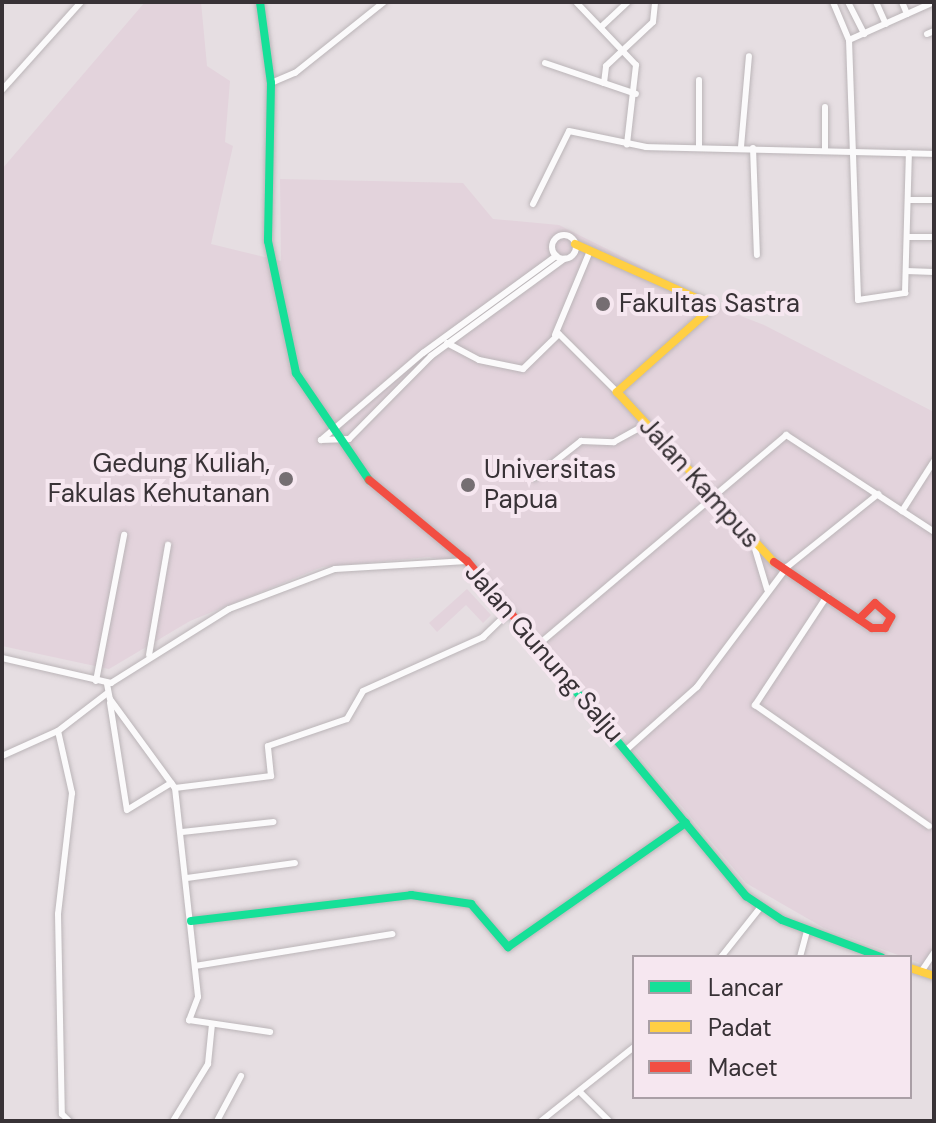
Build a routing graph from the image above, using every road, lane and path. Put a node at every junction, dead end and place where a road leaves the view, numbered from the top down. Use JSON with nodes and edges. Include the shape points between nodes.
{"nodes":[{"id":1,"x":81,"y":2,"type":"edge"},
{"id":2,"x":260,"y":2,"type":"edge"},
{"id":3,"x":384,"y":2,"type":"edge"},
{"id":4,"x":576,"y":2,"type":"edge"},
{"id":5,"x":627,"y":2,"type":"edge"},
{"id":6,"x":655,"y":2,"type":"edge"},
{"id":7,"x":833,"y":2,"type":"edge"},
{"id":8,"x":848,"y":2,"type":"edge"},
{"id":9,"x":876,"y":2,"type":"edge"},
{"id":10,"x":902,"y":2,"type":"edge"},
{"id":11,"x":931,"y":3,"type":"edge"},
{"id":12,"x":907,"y":14,"type":"junction"},
{"id":13,"x":886,"y":24,"type":"junction"},
{"id":14,"x":601,"y":27,"type":"junction"},
{"id":15,"x":864,"y":34,"type":"junction"},
{"id":16,"x":849,"y":40,"type":"junction"},
{"id":17,"x":625,"y":53,"type":"junction"},
{"id":18,"x":749,"y":56,"type":"dead end"},
{"id":19,"x":545,"y":63,"type":"dead end"},
{"id":20,"x":699,"y":80,"type":"dead end"},
{"id":21,"x":271,"y":83,"type":"junction"},
{"id":22,"x":604,"y":83,"type":"junction"},
{"id":23,"x":2,"y":90,"type":"edge"},
{"id":24,"x":636,"y":94,"type":"junction"},
{"id":25,"x":825,"y":107,"type":"dead end"},
{"id":26,"x":627,"y":144,"type":"junction"},
{"id":27,"x":699,"y":147,"type":"junction"},
{"id":28,"x":741,"y":147,"type":"junction"},
{"id":29,"x":753,"y":148,"type":"junction"},
{"id":30,"x":825,"y":150,"type":"junction"},
{"id":31,"x":852,"y":151,"type":"junction"},
{"id":32,"x":909,"y":153,"type":"junction"},
{"id":33,"x":934,"y":154,"type":"edge"},
{"id":34,"x":908,"y":200,"type":"junction"},
{"id":35,"x":934,"y":200,"type":"edge"},
{"id":36,"x":533,"y":204,"type":"dead end"},
{"id":37,"x":907,"y":237,"type":"junction"},
{"id":38,"x":934,"y":237,"type":"edge"},
{"id":39,"x":575,"y":244,"type":"junction"},
{"id":40,"x":590,"y":251,"type":"junction"},
{"id":41,"x":757,"y":255,"type":"dead end"},
{"id":42,"x":556,"y":256,"type":"junction"},
{"id":43,"x":564,"y":259,"type":"junction"},
{"id":44,"x":906,"y":271,"type":"junction"},
{"id":45,"x":934,"y":272,"type":"edge"},
{"id":46,"x":532,"y":284,"type":"junction"},
{"id":47,"x":460,"y":334,"type":"junction"},
{"id":48,"x":555,"y":335,"type":"junction"},
{"id":49,"x":446,"y":342,"type":"junction"},
{"id":50,"x":464,"y":352,"type":"junction"},
{"id":51,"x":617,"y":392,"type":"junction"},
{"id":52,"x":645,"y":425,"type":"junction"},
{"id":53,"x":330,"y":434,"type":"junction"},
{"id":54,"x":339,"y":445,"type":"junction"},
{"id":55,"x":934,"y":461,"type":"edge"},
{"id":56,"x":534,"y":478,"type":"dead end"},
{"id":57,"x":878,"y":494,"type":"junction"},
{"id":58,"x":710,"y":497,"type":"junction"},
{"id":59,"x":902,"y":511,"type":"junction"},
{"id":60,"x":934,"y":532,"type":"edge"},
{"id":61,"x":124,"y":535,"type":"dead end"},
{"id":62,"x":168,"y":545,"type":"dead end"},
{"id":63,"x":755,"y":549,"type":"junction"},
{"id":64,"x":467,"y":561,"type":"junction"},
{"id":65,"x":787,"y":567,"type":"junction"},
{"id":66,"x":767,"y":589,"type":"junction"},
{"id":67,"x":827,"y":596,"type":"junction"},
{"id":68,"x":510,"y":611,"type":"junction"},
{"id":69,"x":859,"y":619,"type":"dead end"},
{"id":70,"x":539,"y":644,"type":"junction"},
{"id":71,"x":149,"y":655,"type":"junction"},
{"id":72,"x":2,"y":658,"type":"edge"},
{"id":73,"x":96,"y":681,"type":"junction"},
{"id":74,"x":107,"y":684,"type":"junction"},
{"id":75,"x":108,"y":697,"type":"junction"},
{"id":76,"x":58,"y":731,"type":"junction"},
{"id":77,"x":626,"y":750,"type":"junction"},
{"id":78,"x":2,"y":756,"type":"edge"},
{"id":79,"x":173,"y":785,"type":"junction"},
{"id":80,"x":273,"y":822,"type":"dead end"},
{"id":81,"x":686,"y":823,"type":"junction"},
{"id":82,"x":929,"y":826,"type":"dead end"},
{"id":83,"x":182,"y":832,"type":"junction"},
{"id":84,"x":295,"y":863,"type":"dead end"},
{"id":85,"x":187,"y":878,"type":"junction"},
{"id":86,"x":760,"y":908,"type":"junction"},
{"id":87,"x":191,"y":921,"type":"junction"},
{"id":88,"x":807,"y":930,"type":"junction"},
{"id":89,"x":392,"y":934,"type":"dead end"},
{"id":90,"x":934,"y":953,"type":"edge"},
{"id":91,"x":723,"y":955,"type":"edge"},
{"id":92,"x":801,"y":955,"type":"edge"},
{"id":93,"x":876,"y":955,"type":"edge"},
{"id":94,"x":195,"y":966,"type":"junction"},
{"id":95,"x":912,"y":969,"type":"edge"},
{"id":96,"x":921,"y":972,"type":"junction"},
{"id":97,"x":934,"y":976,"type":"edge"},
{"id":98,"x":212,"y":1024,"type":"junction"},
{"id":99,"x":270,"y":1032,"type":"dead end"},
{"id":100,"x":632,"y":1049,"type":"edge"},
{"id":101,"x":241,"y":1076,"type":"dead end"},
{"id":102,"x":580,"y":1092,"type":"junction"},
{"id":103,"x":69,"y":1121,"type":"edge"},
{"id":104,"x":173,"y":1121,"type":"edge"},
{"id":105,"x":217,"y":1121,"type":"edge"},
{"id":106,"x":541,"y":1121,"type":"edge"},
{"id":107,"x":609,"y":1121,"type":"edge"}],
"edges":[{"from":1,"to":23,"type":"street"},
{"from":2,"to":21,"type":"main road","name":"Jalan Gunung Salju"},
{"from":3,"to":21,"type":"street","via":[[295,73]]},
{"from":4,"to":14,"type":"street"},
{"from":5,"to":14,"type":"street"},
{"from":6,"to":17,"type":"street","via":[[653,22]]},
{"from":7,"to":16,"type":"street"},
{"from":8,"to":15,"type":"street"},
{"from":9,"to":13,"type":"street"},
{"from":10,"to":12,"type":"street"},
{"from":11,"to":12,"type":"street"},
{"from":12,"to":13,"type":"street"},
{"from":13,"to":15,"type":"street"},
{"from":14,"to":17,"type":"street"},
{"from":15,"to":16,"type":"street"},
{"from":16,"to":31,"type":"street"},
{"from":17,"to":22,"type":"street","via":[[604,69]]},
{"from":17,"to":24,"type":"street","via":[[638,71]]},
{"from":18,"to":28,"type":"street"},
{"from":19,"to":22,"type":"street"},
{"from":20,"to":27,"type":"street"},
{"from":21,"to":53,"type":"main road","name":"Jalan Gunung Salju","via":[[268,241],[296,373]]},
{"from":22,"to":24,"type":"street"},
{"from":24,"to":26,"type":"street"},
{"from":25,"to":30,"type":"street"},
{"from":26,"to":27,"type":"street"},
{"from":26,"to":36,"type":"street","via":[[569,131]]},
{"from":27,"to":28,"type":"street"},
{"from":28,"to":29,"type":"street"},
{"from":29,"to":30,"type":"street"},
{"from":29,"to":41,"type":"street"},
{"from":30,"to":31,"type":"street"},
{"from":31,"to":32,"type":"street"},
{"from":31,"to":44,"type":"street","via":[[854,297],[899,299]]},
{"from":32,"to":33,"type":"street"},
{"from":32,"to":34,"type":"street"},
{"from":34,"to":35,"type":"street"},
{"from":34,"to":37,"type":"street"},
{"from":37,"to":38,"type":"street"},
{"from":37,"to":44,"type":"street"},
{"from":39,"to":40,"type":"main road","name":"Jalan Kampus"},
{"from":39,"to":42,"type":"street","via":[[558,237]]},
{"from":39,"to":43,"type":"street"},
{"from":40,"to":48,"type":"street"},
{"from":40,"to":51,"type":"main road","name":"Jalan Kampus","via":[[715,308]]},
{"from":42,"to":43,"type":"street"},
{"from":42,"to":46,"type":"street"},
{"from":43,"to":46,"type":"street"},
{"from":44,"to":45,"type":"street"},
{"from":46,"to":47,"type":"street"},
{"from":47,"to":49,"type":"street"},
{"from":47,"to":50,"type":"street"},
{"from":48,"to":50,"type":"street","via":[[523,369]]},
{"from":48,"to":51,"type":"street","name":"Jalan Kampus","via":[[567,337]]},
{"from":49,"to":50,"type":"street"},
{"from":49,"to":53,"type":"street"},
{"from":49,"to":54,"type":"street"},
{"from":51,"to":52,"type":"main road","name":"Jalan Kampus"},
{"from":52,"to":56,"type":"street","via":[[614,442],[581,441]]},
{"from":52,"to":58,"type":"main road","name":"Jalan Kampus"},
{"from":53,"to":54,"type":"main road","name":"Jalan Gunung Salju"},
{"from":54,"to":64,"type":"main road","name":"Jalan Gunung Salju","via":[[397,509]]},
{"from":55,"to":59,"type":"street"},
{"from":57,"to":58,"type":"street","via":[[786,435]]},
{"from":57,"to":59,"type":"street"},
{"from":57,"to":65,"type":"street"},
{"from":58,"to":63,"type":"main road","name":"Jalan Kampus"},
{"from":58,"to":70,"type":"street"},
{"from":59,"to":60,"type":"street"},
{"from":61,"to":73,"type":"street"},
{"from":62,"to":71,"type":"street"},
{"from":63,"to":65,"type":"main road","name":"Jalan Kampus"},
{"from":63,"to":66,"type":"street"},
{"from":64,"to":68,"type":"main road","name":"Jalan Gunung Salju"},
{"from":64,"to":71,"type":"street","via":[[335,569],[229,609]]},
{"from":65,"to":66,"type":"street"},
{"from":65,"to":67,"type":"main road","name":"Jalan Kampus"},
{"from":66,"to":77,"type":"street","via":[[697,687]]},
{"from":67,"to":69,"type":"main road","name":"Jalan Kampus"},
{"from":67,"to":82,"type":"street","via":[[755,705]]},
{"from":68,"to":70,"type":"main road","name":"Jalan Gunung Salju"},
{"from":68,"to":79,"type":"street","via":[[483,637],[363,691],[347,719],[268,746],[271,776]]},
{"from":70,"to":77,"type":"main road","name":"Jalan Gunung Salju"},
{"from":71,"to":74,"type":"street"},
{"from":72,"to":73,"type":"street"},
{"from":73,"to":74,"type":"street"},
{"from":74,"to":75,"type":"street"},
{"from":75,"to":76,"type":"street"},
{"from":75,"to":79,"type":"street"},
{"from":75,"to":79,"type":"street","via":[[127,810]]},
{"from":76,"to":78,"type":"street"},
{"from":76,"to":103,"type":"street","via":[[72,793],[58,914],[62,1114]]},
{"from":77,"to":81,"type":"main road","name":"Jalan Gunung Salju"},
{"from":79,"to":83,"type":"street"},
{"from":80,"to":83,"type":"street"},
{"from":81,"to":86,"type":"main road","name":"Jalan Gunung Salju"},
{"from":81,"to":87,"type":"main road","via":[[508,947],[471,904],[411,895]]},
{"from":83,"to":85,"type":"street"},
{"from":84,"to":85,"type":"street"},
{"from":85,"to":87,"type":"street"},
{"from":86,"to":88,"type":"main road","name":"Jalan Gunung Salju"},
{"from":86,"to":91,"type":"street"},
{"from":87,"to":94,"type":"street"},
{"from":88,"to":92,"type":"street"},
{"from":88,"to":93,"type":"main road","name":"Jalan Gunung Salju"},
{"from":89,"to":94,"type":"street"},
{"from":90,"to":96,"type":"street"},
{"from":94,"to":98,"type":"street","via":[[198,1000],[189,1020]]},
{"from":95,"to":96,"type":"main road"},
{"from":96,"to":97,"type":"main road"},
{"from":98,"to":99,"type":"street"},
{"from":98,"to":104,"type":"street","via":[[208,1064]]},
{"from":100,"to":102,"type":"street"},
{"from":101,"to":105,"type":"street"},
{"from":102,"to":106,"type":"street"},
{"from":102,"to":107,"type":"street"}]}
